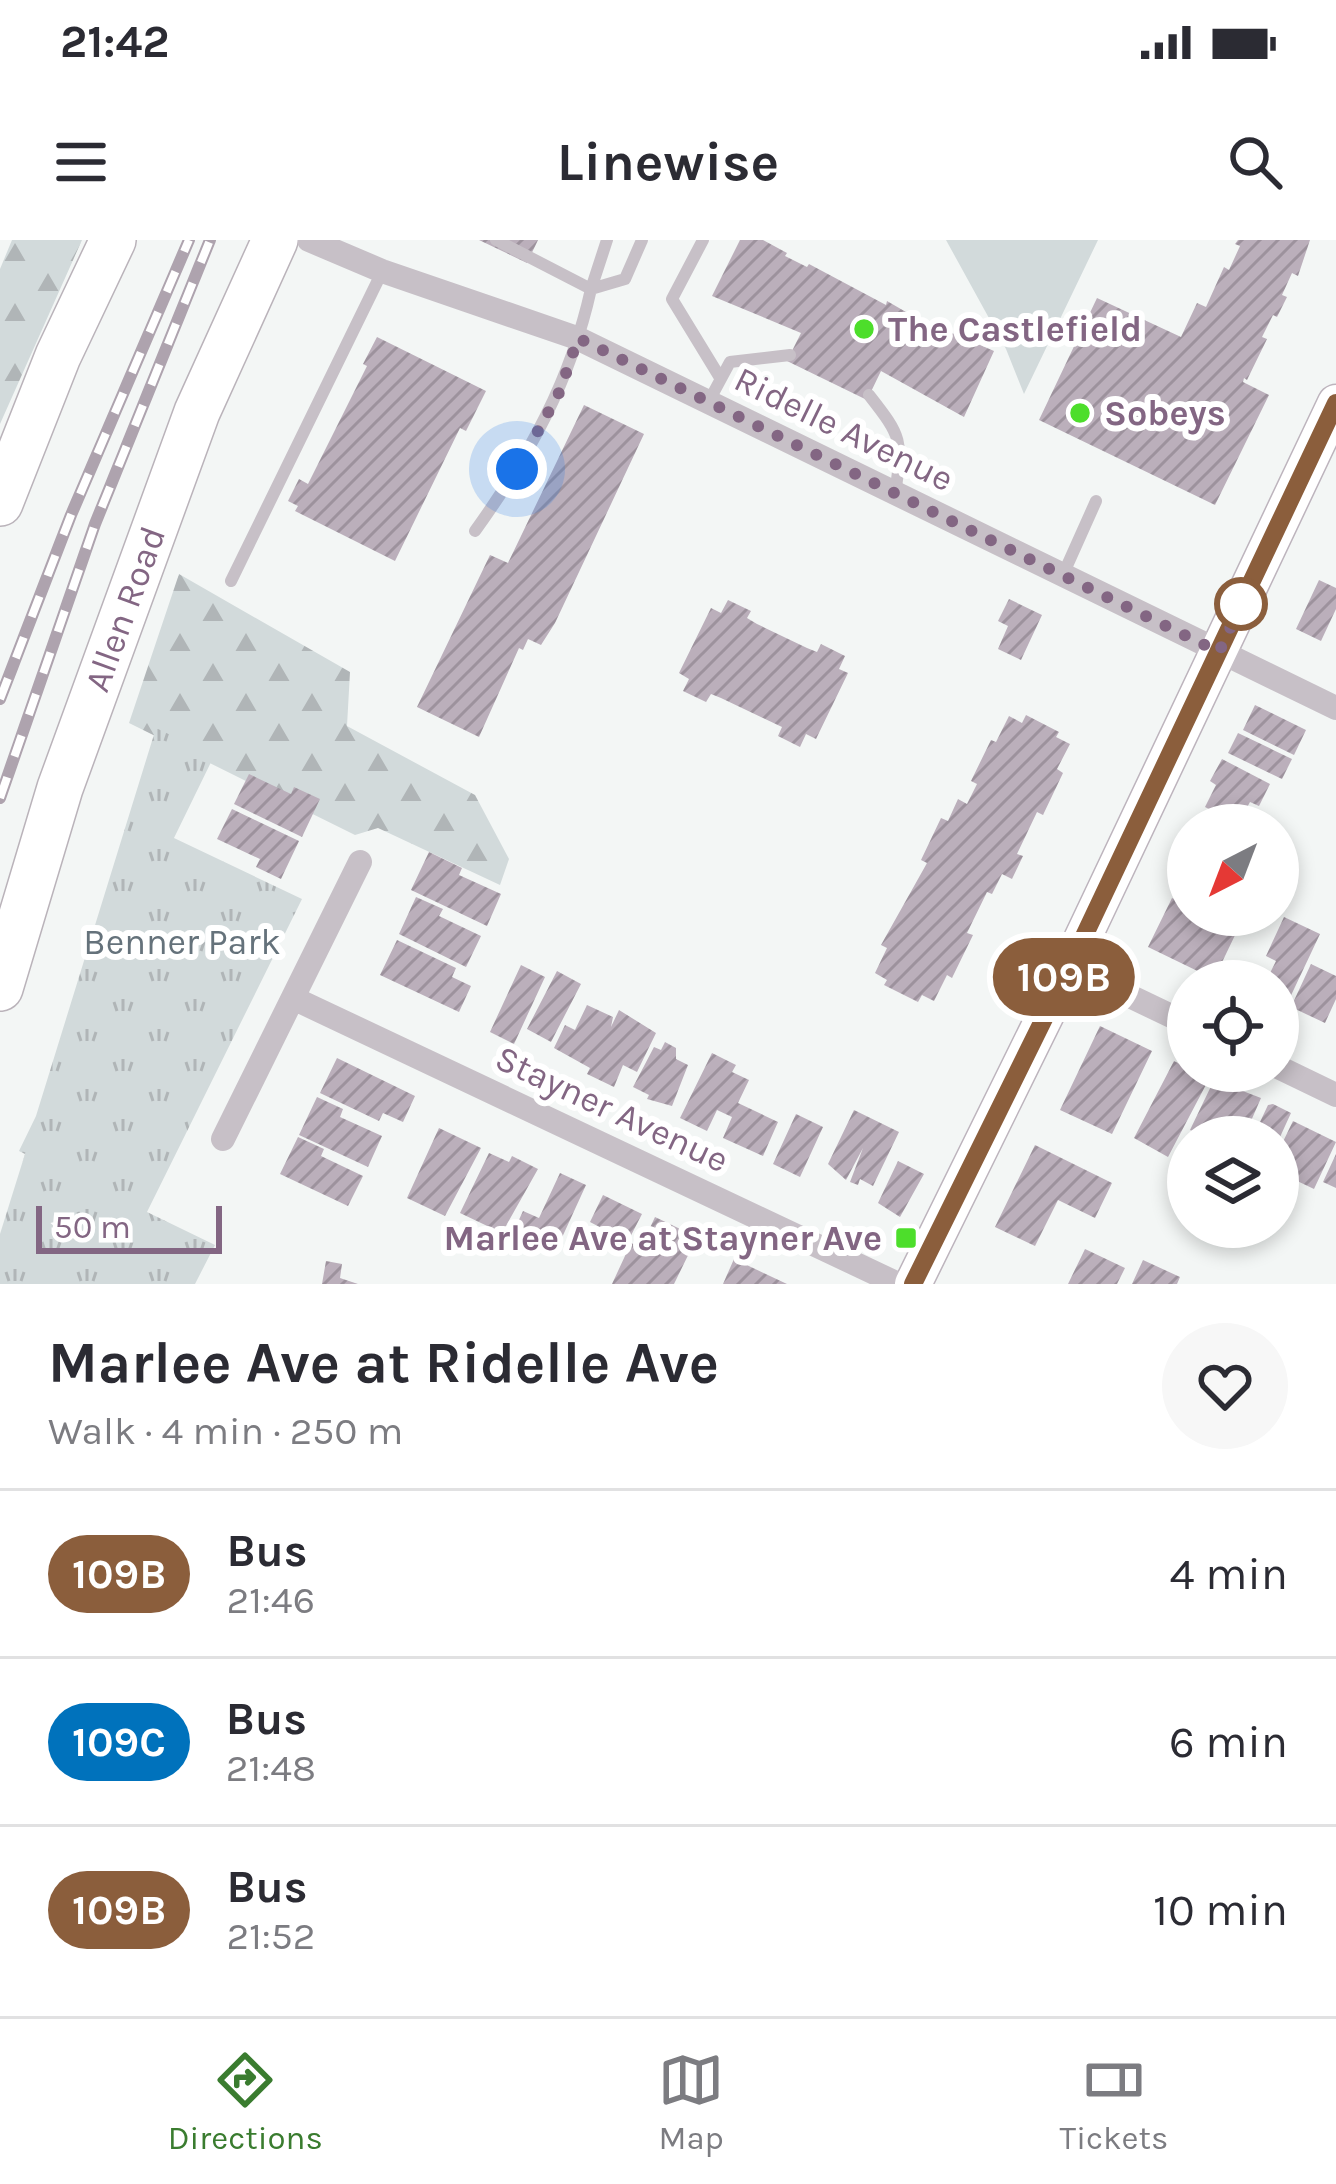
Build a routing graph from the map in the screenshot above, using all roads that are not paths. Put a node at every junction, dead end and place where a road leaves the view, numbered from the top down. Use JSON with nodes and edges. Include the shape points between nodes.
{"nodes":[{"id":1,"x":113,"y":240,"type":"edge"},
{"id":2,"x":275,"y":240,"type":"edge"},
{"id":3,"x":309,"y":240,"type":"edge"},
{"id":4,"x":496,"y":240,"type":"edge"},
{"id":5,"x":607,"y":240,"type":"edge"},
{"id":6,"x":643,"y":240,"type":"edge"},
{"id":7,"x":703,"y":240,"type":"edge"},
{"id":8,"x":382,"y":271,"type":"junction"},
{"id":9,"x":592,"y":289,"type":"junction"},
{"id":10,"x":578,"y":338,"type":"junction"},
{"id":11,"x":790,"y":355,"type":"dead end"},
{"id":12,"x":719,"y":376,"type":"junction"},
{"id":13,"x":869,"y":395,"type":"dead end"},
{"id":14,"x":708,"y":402,"type":"junction"},
{"id":15,"x":1336,"y":404,"type":"edge"},
{"id":16,"x":895,"y":495,"type":"junction"},
{"id":17,"x":1096,"y":501,"type":"dead end"},
{"id":18,"x":0,"y":503,"type":"edge"},
{"id":19,"x":476,"y":531,"type":"dead end"},
{"id":20,"x":1062,"y":577,"type":"junction"},
{"id":21,"x":231,"y":581,"type":"dead end"},
{"id":22,"x":1219,"y":652,"type":"junction"},
{"id":23,"x":1336,"y":708,"type":"edge"},
{"id":24,"x":360,"y":862,"type":"dead end"},
{"id":25,"x":1069,"y":968,"type":"junction"},
{"id":26,"x":0,"y":988,"type":"edge"},
{"id":27,"x":296,"y":999,"type":"junction"},
{"id":28,"x":1167,"y":1014,"type":"edge"},
{"id":29,"x":1299,"y":1077,"type":"edge"},
{"id":30,"x":1336,"y":1095,"type":"edge"},
{"id":31,"x":224,"y":1139,"type":"dead end"},
{"id":32,"x":898,"y":1284,"type":"edge"},
{"id":33,"x":913,"y":1284,"type":"edge"}],
"edges":[{"from":1,"to":18,"type":"highway"},
{"from":2,"to":26,"type":"highway","name":"Allen Road","via":[[196,412],[60,788]]},
{"from":3,"to":8,"type":"street","name":"Ridelle Avenue"},
{"from":4,"to":9,"type":"lane"},
{"from":5,"to":9,"type":"lane"},
{"from":6,"to":9,"type":"lane","via":[[625,279]]},
{"from":7,"to":12,"type":"lane","via":[[672,299]]},
{"from":8,"to":10,"type":"street","name":"Ridelle Avenue"},
{"from":8,"to":21,"type":"lane"},
{"from":9,"to":10,"type":"lane"},
{"from":10,"to":14,"type":"street","name":"Ridelle Avenue"},
{"from":10,"to":19,"type":"lane","via":[[539,434]]},
{"from":11,"to":12,"type":"lane","via":[[730,362]]},
{"from":12,"to":14,"type":"lane"},
{"from":13,"to":16,"type":"lane","via":[[898,431]]},
{"from":14,"to":16,"type":"street","name":"Ridelle Avenue"},
{"from":15,"to":22,"type":"street"},
{"from":16,"to":20,"type":"street","name":"Ridelle Avenue"},
{"from":17,"to":20,"type":"lane"},
{"from":20,"to":22,"type":"street","name":"Ridelle Avenue"},
{"from":22,"to":23,"type":"street","name":"Ridelle Avenue"},
{"from":22,"to":25,"type":"street"},
{"from":24,"to":27,"type":"street"},
{"from":25,"to":28,"type":"street"},
{"from":25,"to":33,"type":"street"},
{"from":27,"to":31,"type":"street"},
{"from":27,"to":32,"type":"street","name":"Stayner Avenue"},
{"from":29,"to":30,"type":"street"}]}
